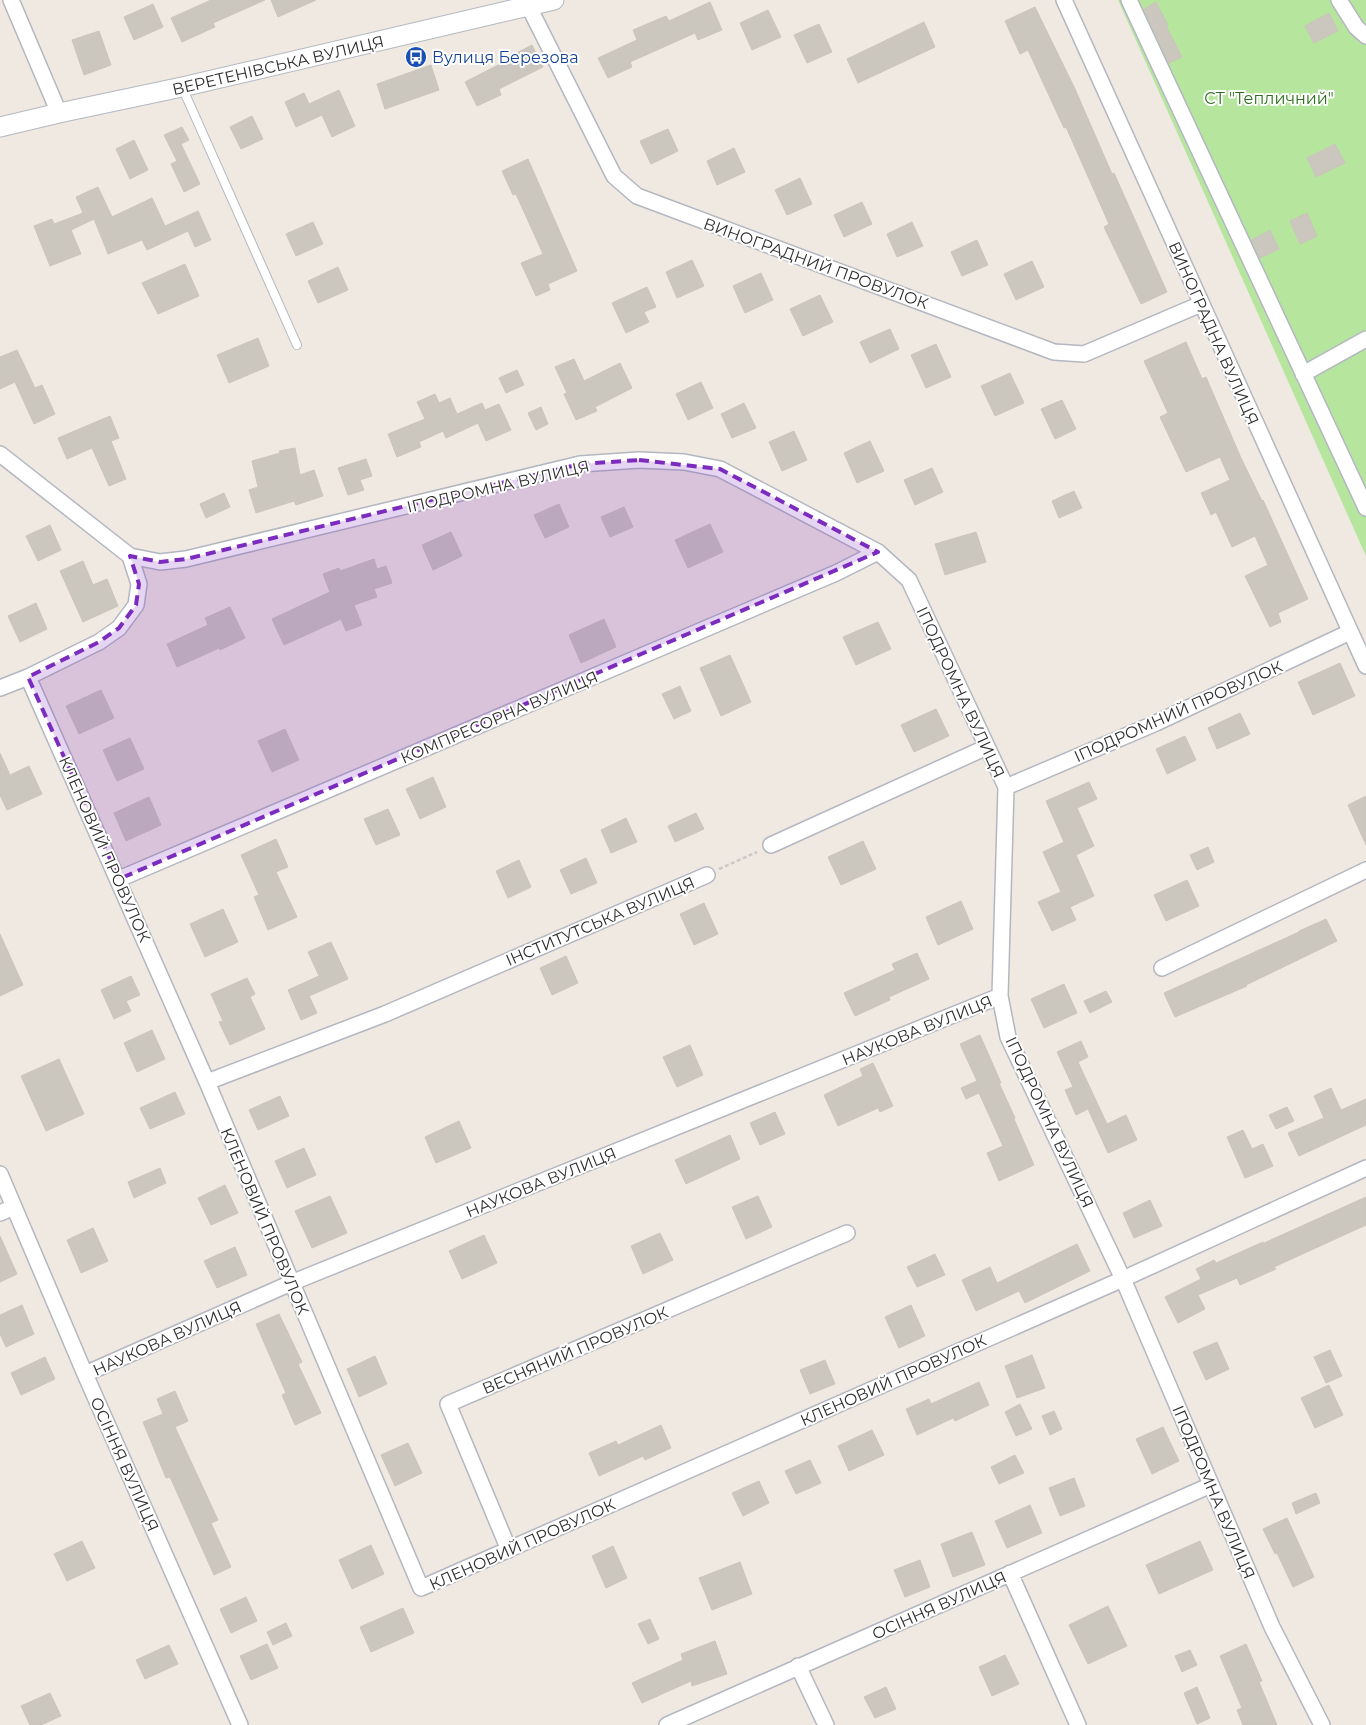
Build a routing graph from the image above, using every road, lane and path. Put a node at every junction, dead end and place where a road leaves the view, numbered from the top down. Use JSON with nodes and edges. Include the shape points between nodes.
{"nodes":[{"id":1,"x":11,"y":0,"type":"edge"},
{"id":2,"x":554,"y":0,"type":"edge"},
{"id":3,"x":1064,"y":0,"type":"edge"},
{"id":4,"x":1129,"y":0,"type":"edge"},
{"id":5,"x":1340,"y":0,"type":"edge"},
{"id":6,"x":529,"y":7,"type":"junction"},
{"id":7,"x":1366,"y":36,"type":"edge"},
{"id":8,"x":182,"y":87,"type":"junction"},
{"id":9,"x":59,"y":113,"type":"junction"},
{"id":10,"x":0,"y":127,"type":"edge"},
{"id":11,"x":1201,"y":304,"type":"junction"},
{"id":12,"x":1366,"y":339,"type":"edge"},
{"id":13,"x":297,"y":345,"type":"dead end"},
{"id":14,"x":1303,"y":374,"type":"junction"},
{"id":15,"x":0,"y":454,"type":"edge"},
{"id":16,"x":1366,"y":508,"type":"edge"},
{"id":17,"x":878,"y":552,"type":"junction"},
{"id":18,"x":130,"y":556,"type":"junction"},
{"id":19,"x":1350,"y":632,"type":"junction"},
{"id":20,"x":1366,"y":666,"type":"edge"},
{"id":21,"x":28,"y":676,"type":"junction"},
{"id":22,"x":0,"y":688,"type":"edge"},
{"id":23,"x":987,"y":747,"type":"junction"},
{"id":24,"x":1006,"y":787,"type":"junction"},
{"id":25,"x":772,"y":845,"type":"joint"},
{"id":26,"x":1366,"y":870,"type":"edge"},
{"id":27,"x":706,"y":875,"type":"joint"},
{"id":28,"x":119,"y":879,"type":"junction"},
{"id":29,"x":1162,"y":968,"type":"dead end"},
{"id":30,"x":1000,"y":996,"type":"junction"},
{"id":31,"x":207,"y":1082,"type":"junction"},
{"id":32,"x":1366,"y":1168,"type":"edge"},
{"id":33,"x":0,"y":1174,"type":"edge"},
{"id":34,"x":14,"y":1207,"type":"junction"},
{"id":35,"x":0,"y":1213,"type":"edge"},
{"id":36,"x":847,"y":1233,"type":"dead end"},
{"id":37,"x":1123,"y":1279,"type":"junction"},
{"id":38,"x":291,"y":1283,"type":"junction"},
{"id":39,"x":85,"y":1374,"type":"junction"},
{"id":40,"x":1211,"y":1485,"type":"junction"},
{"id":41,"x":509,"y":1550,"type":"junction"},
{"id":42,"x":1010,"y":1573,"type":"junction"},
{"id":43,"x":798,"y":1666,"type":"junction"},
{"id":44,"x":240,"y":1725,"type":"edge"},
{"id":45,"x":667,"y":1725,"type":"edge"},
{"id":46,"x":826,"y":1725,"type":"edge"},
{"id":47,"x":1078,"y":1725,"type":"edge"},
{"id":48,"x":1322,"y":1725,"type":"edge"}],
"edges":[{"from":1,"to":9,"type":"street"},
{"from":2,"to":6,"type":"street","name":"ВЕРЕТЕНІВСЬКА ВУЛИЦЯ"},
{"from":3,"to":11,"type":"street","name":"ВИНОГРАДНА ВУЛИЦЯ"},
{"from":4,"to":14,"type":"street"},
{"from":5,"to":7,"type":"street","via":[[1356,27]]},
{"from":6,"to":8,"type":"street","name":"ВЕРЕТЕНІВСЬКА ВУЛИЦЯ"},
{"from":6,"to":11,"type":"street","name":"ВИНОГРАДНИЙ ПРОВУЛОК","via":[[614,176],[637,196],[1054,352],[1084,354]]},
{"from":8,"to":9,"type":"street","name":"ВЕРЕТЕНІВСЬКА ВУЛИЦЯ"},
{"from":8,"to":13,"type":"lane"},
{"from":9,"to":10,"type":"street","name":"ВЕРЕТЕНІВСЬКА ВУЛИЦЯ"},
{"from":11,"to":19,"type":"street","name":"ВИНОГРАДНА ВУЛИЦЯ"},
{"from":12,"to":14,"type":"street"},
{"from":14,"to":16,"type":"street"},
{"from":15,"to":18,"type":"street","name":"ІПОДРОМНА ВУЛИЦЯ"},
{"from":17,"to":18,"type":"street","name":"ІПОДРОМНА ВУЛИЦЯ","via":[[720,468],[639,460],[580,464],[186,559],[160,562]]},
{"from":17,"to":23,"type":"street","name":"ІПОДРОМНА ВУЛИЦЯ","via":[[909,580]]},
{"from":17,"to":28,"type":"street","name":"КОМПРЕСОРНА ВУЛИЦЯ","via":[[836,573]]},
{"from":18,"to":21,"type":"street","via":[[139,584],[136,606],[119,628],[99,642]]},
{"from":19,"to":20,"type":"street","name":"ВИНОГРАДНА ВУЛИЦЯ"},
{"from":19,"to":24,"type":"street","name":"ІПОДРОМНИЙ ПРОВУЛОК","via":[[1156,723]]},
{"from":21,"to":22,"type":"street"},
{"from":21,"to":28,"type":"street","name":"КЛЕНОВИЙ ПРОВУЛОК"},
{"from":23,"to":24,"type":"street","name":"ІПОДРОМНА ВУЛИЦЯ"},
{"from":23,"to":25,"type":"street"},
{"from":24,"to":30,"type":"street","name":"ІПОДРОМНА ВУЛИЦЯ"},
{"from":25,"to":27,"type":"path","name":"ІНСТИТУТСЬКА ВУЛИЦЯ"},
{"from":26,"to":29,"type":"street"},
{"from":27,"to":31,"type":"street","name":"ІНСТИТУТСЬКА ВУЛИЦЯ","via":[[384,1014]]},
{"from":28,"to":31,"type":"street","name":"КЛЕНОВИЙ ПРОВУЛОК"},
{"from":30,"to":37,"type":"street","name":"ІПОДРОМНА ВУЛИЦЯ","via":[[1008,1037]]},
{"from":30,"to":38,"type":"street","name":"НАУКОВА ВУЛИЦЯ"},
{"from":31,"to":38,"type":"street","name":"КЛЕНОВИЙ ПРОВУЛОК"},
{"from":32,"to":37,"type":"street","name":"КЛЕНОВИЙ ПРОВУЛОК"},
{"from":33,"to":34,"type":"street","name":"ОСІННЯ ВУЛИЦЯ"},
{"from":34,"to":35,"type":"street"},
{"from":34,"to":39,"type":"street","name":"ОСІННЯ ВУЛИЦЯ"},
{"from":36,"to":41,"type":"street","name":"ВЕСНЯНИЙ ПРОВУЛОК","via":[[448,1404]]},
{"from":37,"to":40,"type":"street","name":"ІПОДРОМНА ВУЛИЦЯ"},
{"from":37,"to":41,"type":"street","name":"КЛЕНОВИЙ ПРОВУЛОК"},
{"from":38,"to":39,"type":"street","name":"НАУКОВА ВУЛИЦЯ"},
{"from":38,"to":41,"type":"street","name":"КЛЕНОВИЙ ПРОВУЛОК","via":[[421,1588]]},
{"from":39,"to":44,"type":"street","name":"ОСІННЯ ВУЛИЦЯ"},
{"from":40,"to":42,"type":"street","name":"ОСІННЯ ВУЛИЦЯ"},
{"from":40,"to":48,"type":"street","name":"ІПОДРОМНА ВУЛИЦЯ","via":[[1272,1627]]},
{"from":42,"to":43,"type":"street","name":"ОСІННЯ ВУЛИЦЯ"},
{"from":42,"to":47,"type":"street"},
{"from":43,"to":45,"type":"street","name":"ОСІННЯ ВУЛИЦЯ"},
{"from":43,"to":46,"type":"street"}]}
